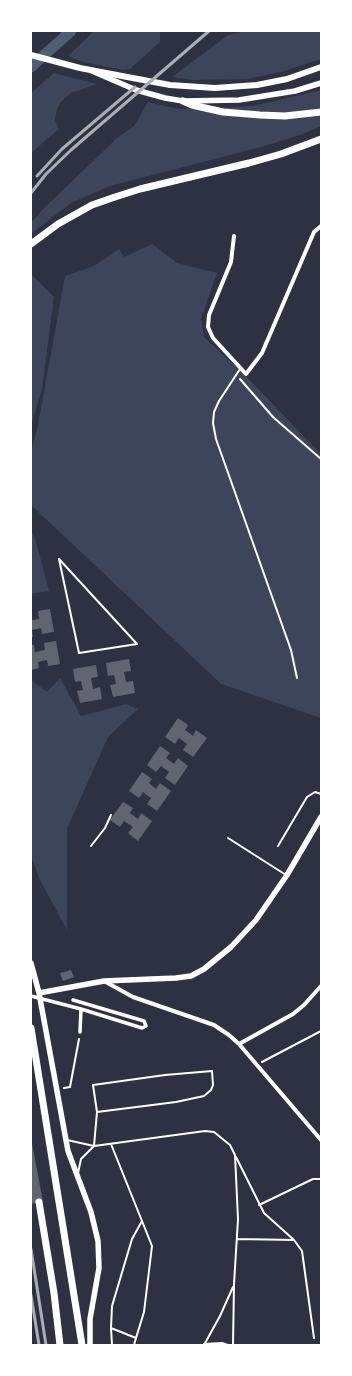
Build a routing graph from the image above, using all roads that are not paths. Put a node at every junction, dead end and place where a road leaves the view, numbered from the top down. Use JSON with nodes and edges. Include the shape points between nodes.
{"nodes":[{"id":1,"x":31,"y":55,"type":"edge"},
{"id":2,"x":321,"y":67,"type":"edge"},
{"id":3,"x":88,"y":70,"type":"junction"},
{"id":4,"x":321,"y":83,"type":"edge"},
{"id":5,"x":182,"y":101,"type":"junction"},
{"id":6,"x":321,"y":112,"type":"edge"},
{"id":7,"x":321,"y":139,"type":"edge"},
{"id":8,"x":321,"y":226,"type":"edge"},
{"id":9,"x":234,"y":236,"type":"dead end"},
{"id":10,"x":31,"y":244,"type":"edge"},
{"id":11,"x":241,"y":368,"type":"junction"},
{"id":12,"x":137,"y":644,"type":"joint"},
{"id":13,"x":297,"y":678,"type":"dead end"},
{"id":14,"x":321,"y":794,"type":"edge"},
{"id":15,"x":321,"y":817,"type":"edge"},
{"id":16,"x":228,"y":838,"type":"dead end"},
{"id":17,"x":278,"y":846,"type":"dead end"},
{"id":18,"x":287,"y":875,"type":"junction"},
{"id":19,"x":31,"y":963,"type":"edge"},
{"id":20,"x":104,"y":981,"type":"junction"},
{"id":21,"x":321,"y":986,"type":"edge"},
{"id":22,"x":39,"y":993,"type":"junction"},
{"id":23,"x":31,"y":996,"type":"edge"},
{"id":24,"x":73,"y":1000,"type":"dead end"},
{"id":25,"x":81,"y":1009,"type":"junction"},
{"id":26,"x":31,"y":1028,"type":"edge"},
{"id":27,"x":80,"y":1032,"type":"road end"},
{"id":28,"x":239,"y":1044,"type":"junction"},
{"id":29,"x":97,"y":1112,"type":"junction"},
{"id":30,"x":66,"y":1139,"type":"junction"},
{"id":31,"x":321,"y":1140,"type":"edge"},
{"id":32,"x":111,"y":1144,"type":"junction"},
{"id":33,"x":94,"y":1146,"type":"junction"},
{"id":34,"x":235,"y":1156,"type":"junction"},
{"id":35,"x":78,"y":1179,"type":"junction"},
{"id":36,"x":321,"y":1179,"type":"edge"},
{"id":37,"x":39,"y":1202,"type":"dead end"},
{"id":38,"x":259,"y":1205,"type":"junction"},
{"id":39,"x":142,"y":1221,"type":"junction"},
{"id":40,"x":237,"y":1239,"type":"junction"},
{"id":41,"x":294,"y":1240,"type":"junction"},
{"id":42,"x":234,"y":1284,"type":"junction"},
{"id":43,"x":111,"y":1328,"type":"junction"},
{"id":44,"x":136,"y":1338,"type":"junction"},
{"id":45,"x":314,"y":1338,"type":"dead end"},
{"id":46,"x":60,"y":1345,"type":"edge"},
{"id":47,"x":82,"y":1345,"type":"edge"},
{"id":48,"x":90,"y":1345,"type":"edge"},
{"id":49,"x":112,"y":1345,"type":"edge"},
{"id":50,"x":134,"y":1345,"type":"edge"},
{"id":51,"x":204,"y":1345,"type":"edge"},
{"id":52,"x":228,"y":1345,"type":"edge"},
{"id":53,"x":233,"y":1345,"type":"edge"}],
"edges":[{"from":1,"to":3,"type":"main road"},
{"from":2,"to":3,"type":"main road","via":[[287,79],[257,85],[216,88],[170,85]]},
{"from":3,"to":5,"type":"street","via":[[165,98]]},
{"from":4,"to":5,"type":"street","via":[[295,91],[240,100]]},
{"from":5,"to":6,"type":"main road","via":[[223,112],[260,115],[285,116]]},
{"from":7,"to":10,"type":"main road","via":[[249,163],[115,196],[92,205],[58,224]]},
{"from":8,"to":11,"type":"street","via":[[314,232],[262,353],[246,374]]},
{"from":9,"to":11,"type":"street","via":[[231,262],[207,321],[213,338]]},
{"from":11,"to":13,"type":"lane","via":[[214,412],[213,424],[216,439],[291,650]]},
{"from":12,"to":12,"type":"lane","via":[[79,653],[59,559],[116,621]]},
{"from":14,"to":17,"type":"lane","via":[[315,792],[307,797]]},
{"from":15,"to":18,"type":"street"},
{"from":16,"to":18,"type":"lane"},
{"from":18,"to":20,"type":"street","via":[[256,920],[231,947],[204,969],[191,976],[176,978]]},
{"from":19,"to":22,"type":"street"},
{"from":20,"to":22,"type":"street"},
{"from":20,"to":28,"type":"street","via":[[133,997],[214,1025]]},
{"from":21,"to":28,"type":"street","via":[[293,1014]]},
{"from":22,"to":30,"type":"street"},
{"from":23,"to":25,"type":"street"},
{"from":24,"to":25,"type":"street","via":[[144,1021],[146,1026],[142,1028]]},
{"from":25,"to":27,"type":"street"},
{"from":26,"to":47,"type":"main road"},
{"from":28,"to":31,"type":"street"},
{"from":29,"to":29,"type":"lane","via":[[204,1096],[213,1085],[212,1071],[93,1085]]},
{"from":29,"to":33,"type":"lane"},
{"from":30,"to":33,"type":"lane"},
{"from":30,"to":35,"type":"street"},
{"from":32,"to":33,"type":"lane"},
{"from":32,"to":34,"type":"lane","via":[[205,1131],[223,1137]]},
{"from":32,"to":39,"type":"lane"},
{"from":33,"to":35,"type":"lane","via":[[82,1158]]},
{"from":34,"to":38,"type":"lane"},
{"from":34,"to":40,"type":"lane"},
{"from":35,"to":48,"type":"street","via":[[92,1217],[99,1255],[97,1284],[90,1319]]},
{"from":36,"to":38,"type":"lane","via":[[313,1180]]},
{"from":37,"to":46,"type":"main road"},
{"from":38,"to":41,"type":"lane","via":[[271,1221]]},
{"from":39,"to":43,"type":"lane","via":[[132,1239],[114,1299]]},
{"from":39,"to":44,"type":"lane","via":[[152,1246],[144,1312]]},
{"from":40,"to":41,"type":"lane"},
{"from":40,"to":42,"type":"lane"},
{"from":41,"to":45,"type":"lane","via":[[302,1251]]},
{"from":42,"to":51,"type":"lane"},
{"from":42,"to":53,"type":"lane"},
{"from":43,"to":44,"type":"lane"},
{"from":43,"to":49,"type":"lane"},
{"from":44,"to":50,"type":"lane"},
{"from":51,"to":52,"type":"lane"}]}
